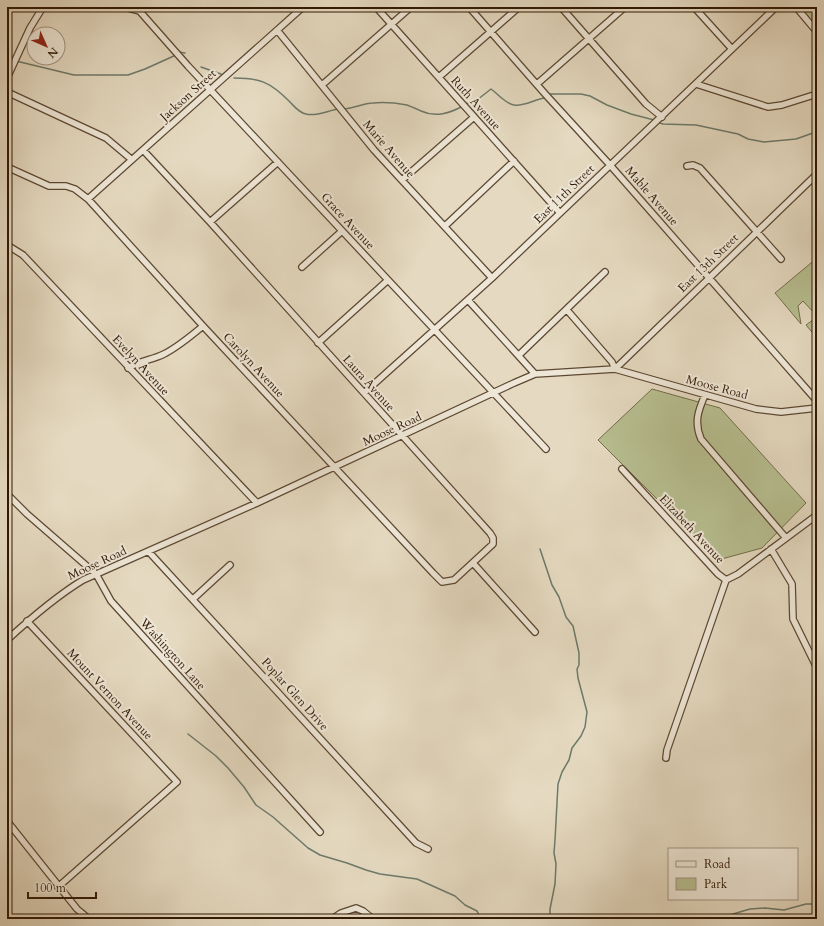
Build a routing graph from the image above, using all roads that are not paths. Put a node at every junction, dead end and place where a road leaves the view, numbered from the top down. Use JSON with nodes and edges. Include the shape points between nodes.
{"nodes":[{"id":1,"x":43,"y":7,"type":"edge"},
{"id":2,"x":124,"y":7,"type":"edge"},
{"id":3,"x":144,"y":7,"type":"edge"},
{"id":4,"x":303,"y":7,"type":"edge"},
{"id":5,"x":376,"y":7,"type":"edge"},
{"id":6,"x":411,"y":7,"type":"edge"},
{"id":7,"x":469,"y":7,"type":"edge"},
{"id":8,"x":519,"y":7,"type":"edge"},
{"id":9,"x":561,"y":7,"type":"edge"},
{"id":10,"x":625,"y":7,"type":"edge"},
{"id":11,"x":694,"y":7,"type":"edge"},
{"id":12,"x":776,"y":7,"type":"edge"},
{"id":13,"x":796,"y":7,"type":"edge"},
{"id":14,"x":138,"y":9,"type":"edge"},
{"id":15,"x":391,"y":24,"type":"junction"},
{"id":16,"x":276,"y":30,"type":"junction"},
{"id":17,"x":491,"y":32,"type":"junction"},
{"id":18,"x":817,"y":32,"type":"edge"},
{"id":19,"x":589,"y":39,"type":"junction"},
{"id":20,"x":732,"y":49,"type":"junction"},
{"id":21,"x":439,"y":77,"type":"junction"},
{"id":22,"x":7,"y":78,"type":"edge"},
{"id":23,"x":537,"y":84,"type":"junction"},
{"id":24,"x":696,"y":84,"type":"junction"},
{"id":25,"x":322,"y":85,"type":"junction"},
{"id":26,"x":211,"y":90,"type":"junction"},
{"id":27,"x":7,"y":92,"type":"edge"},
{"id":28,"x":817,"y":94,"type":"edge"},
{"id":29,"x":474,"y":117,"type":"junction"},
{"id":30,"x":660,"y":118,"type":"junction"},
{"id":31,"x":143,"y":150,"type":"junction"},
{"id":32,"x":131,"y":159,"type":"junction"},
{"id":33,"x":514,"y":161,"type":"junction"},
{"id":34,"x":278,"y":162,"type":"junction"},
{"id":35,"x":610,"y":165,"type":"junction"},
{"id":36,"x":688,"y":166,"type":"dead end"},
{"id":37,"x":7,"y":167,"type":"edge"},
{"id":38,"x":817,"y":174,"type":"edge"},
{"id":39,"x":402,"y":180,"type":"junction"},
{"id":40,"x":88,"y":199,"type":"junction"},
{"id":41,"x":560,"y":213,"type":"junction"},
{"id":42,"x":210,"y":222,"type":"junction"},
{"id":43,"x":445,"y":226,"type":"junction"},
{"id":44,"x":342,"y":231,"type":"junction"},
{"id":45,"x":757,"y":231,"type":"junction"},
{"id":46,"x":7,"y":245,"type":"edge"},
{"id":47,"x":781,"y":259,"type":"dead end"},
{"id":48,"x":302,"y":267,"type":"dead end"},
{"id":49,"x":605,"y":272,"type":"dead end"},
{"id":50,"x":708,"y":277,"type":"junction"},
{"id":51,"x":492,"y":278,"type":"junction"},
{"id":52,"x":388,"y":280,"type":"junction"},
{"id":53,"x":468,"y":300,"type":"junction"},
{"id":54,"x":567,"y":310,"type":"junction"},
{"id":55,"x":203,"y":326,"type":"junction"},
{"id":56,"x":434,"y":330,"type":"junction"},
{"id":57,"x":318,"y":343,"type":"junction"},
{"id":58,"x":519,"y":355,"type":"junction"},
{"id":59,"x":128,"y":368,"type":"junction"},
{"id":60,"x":615,"y":369,"type":"junction"},
{"id":61,"x":535,"y":374,"type":"junction"},
{"id":62,"x":364,"y":393,"type":"junction"},
{"id":63,"x":493,"y":393,"type":"junction"},
{"id":64,"x":705,"y":395,"type":"junction"},
{"id":65,"x":817,"y":401,"type":"edge"},
{"id":66,"x":817,"y":408,"type":"edge"},
{"id":67,"x":402,"y":436,"type":"junction"},
{"id":68,"x":546,"y":449,"type":"dead end"},
{"id":69,"x":334,"y":468,"type":"junction"},
{"id":70,"x":622,"y":469,"type":"dead end"},
{"id":71,"x":7,"y":494,"type":"edge"},
{"id":72,"x":258,"y":504,"type":"junction"},
{"id":73,"x":817,"y":515,"type":"edge"},
{"id":74,"x":786,"y":538,"type":"junction"},
{"id":75,"x":771,"y":549,"type":"junction"},
{"id":76,"x":149,"y":552,"type":"junction"},
{"id":77,"x":473,"y":563,"type":"junction"},
{"id":78,"x":230,"y":565,"type":"dead end"},
{"id":79,"x":96,"y":574,"type":"junction"},
{"id":80,"x":726,"y":580,"type":"junction"},
{"id":81,"x":193,"y":599,"type":"junction"},
{"id":82,"x":27,"y":621,"type":"junction"},
{"id":83,"x":535,"y":632,"type":"dead end"},
{"id":84,"x":7,"y":640,"type":"edge"},
{"id":85,"x":817,"y":668,"type":"edge"},
{"id":86,"x":666,"y":758,"type":"dead end"},
{"id":87,"x":7,"y":820,"type":"edge"},
{"id":88,"x":320,"y":832,"type":"dead end"},
{"id":89,"x":428,"y":849,"type":"dead end"},
{"id":90,"x":58,"y":887,"type":"junction"},
{"id":91,"x":7,"y":915,"type":"edge"},
{"id":92,"x":9,"y":919,"type":"edge"},
{"id":93,"x":89,"y":919,"type":"edge"},
{"id":94,"x":332,"y":919,"type":"edge"},
{"id":95,"x":373,"y":919,"type":"edge"}],
"edges":[{"from":1,"to":22,"type":"street","via":[[30,28]]},
{"from":2,"to":14,"type":"street"},
{"from":3,"to":14,"type":"street"},
{"from":4,"to":16,"type":"street","name":"Jackson Street"},
{"from":5,"to":15,"type":"street","name":"Ruth Avenue"},
{"from":6,"to":15,"type":"street"},
{"from":7,"to":17,"type":"street","name":"Mable Avenue"},
{"from":8,"to":17,"type":"street"},
{"from":9,"to":19,"type":"street"},
{"from":10,"to":19,"type":"street"},
{"from":11,"to":20,"type":"street"},
{"from":12,"to":20,"type":"street","name":"East 11th Street"},
{"from":13,"to":18,"type":"street"},
{"from":14,"to":26,"type":"street","name":"Grace Avenue"},
{"from":15,"to":21,"type":"street","name":"Ruth Avenue"},
{"from":15,"to":25,"type":"street"},
{"from":16,"to":25,"type":"street","name":"Marie Avenue"},
{"from":16,"to":26,"type":"street","name":"Jackson Street"},
{"from":17,"to":21,"type":"street"},
{"from":17,"to":23,"type":"street","name":"Mable Avenue"},
{"from":19,"to":23,"type":"street"},
{"from":19,"to":30,"type":"street"},
{"from":20,"to":24,"type":"street","name":"East 11th Street"},
{"from":21,"to":29,"type":"street","name":"Ruth Avenue"},
{"from":23,"to":35,"type":"street","name":"Mable Avenue"},
{"from":24,"to":28,"type":"street","via":[[768,107]]},
{"from":24,"to":30,"type":"street","name":"East 11th Street"},
{"from":25,"to":39,"type":"street","name":"Marie Avenue","via":[[374,150]]},
{"from":26,"to":31,"type":"street","name":"Jackson Street"},
{"from":26,"to":34,"type":"street","name":"Grace Avenue"},
{"from":27,"to":32,"type":"street","via":[[106,138]]},
{"from":29,"to":33,"type":"street","name":"Ruth Avenue"},
{"from":29,"to":39,"type":"street"},
{"from":30,"to":35,"type":"street","name":"East 11th Street"},
{"from":31,"to":32,"type":"street","name":"Jackson Street"},
{"from":31,"to":42,"type":"street","name":"Laura Avenue"},
{"from":32,"to":40,"type":"street","name":"Jackson Street"},
{"from":33,"to":41,"type":"street","name":"Ruth Avenue"},
{"from":33,"to":43,"type":"street"},
{"from":34,"to":42,"type":"street"},
{"from":34,"to":44,"type":"street","name":"Grace Avenue"},
{"from":35,"to":41,"type":"street","name":"East 11th Street"},
{"from":35,"to":50,"type":"street","name":"Mable Avenue"},
{"from":36,"to":45,"type":"street","via":[[700,168]]},
{"from":37,"to":40,"type":"street","name":"Carolyn Avenue","via":[[45,185],[75,189]]},
{"from":38,"to":45,"type":"street","name":"East 13th Street"},
{"from":39,"to":43,"type":"street","name":"Marie Avenue"},
{"from":40,"to":55,"type":"street","name":"Carolyn Avenue"},
{"from":41,"to":51,"type":"street","name":"East 11th Street"},
{"from":42,"to":57,"type":"street","name":"Laura Avenue"},
{"from":43,"to":51,"type":"street","name":"Marie Avenue"},
{"from":44,"to":48,"type":"street"},
{"from":44,"to":52,"type":"street","name":"Grace Avenue"},
{"from":45,"to":47,"type":"street"},
{"from":45,"to":50,"type":"street","name":"East 13th Street"},
{"from":46,"to":59,"type":"street","name":"Evelyn Avenue","via":[[23,255]]},
{"from":49,"to":54,"type":"street"},
{"from":50,"to":60,"type":"street","name":"East 13th Street"},
{"from":50,"to":65,"type":"street","name":"Mable Avenue"},
{"from":51,"to":53,"type":"street","name":"East 11th Street"},
{"from":52,"to":56,"type":"street","name":"Grace Avenue"},
{"from":52,"to":57,"type":"street"},
{"from":53,"to":56,"type":"street","name":"East 11th Street"},
{"from":53,"to":58,"type":"street"},
{"from":54,"to":58,"type":"street"},
{"from":54,"to":60,"type":"street","via":[[612,362]]},
{"from":55,"to":59,"type":"street","via":[[163,355],[138,362]]},
{"from":55,"to":69,"type":"street","name":"Carolyn Avenue"},
{"from":56,"to":62,"type":"street","name":"East 11th Street"},
{"from":56,"to":63,"type":"street","name":"Grace Avenue"},
{"from":57,"to":62,"type":"street","name":"Laura Avenue"},
{"from":58,"to":61,"type":"street"},
{"from":59,"to":72,"type":"street","name":"Evelyn Avenue"},
{"from":60,"to":61,"type":"street","name":"Moose Road"},
{"from":60,"to":64,"type":"street","name":"Moose Road"},
{"from":61,"to":63,"type":"street","name":"Moose Road"},
{"from":62,"to":67,"type":"street","name":"Laura Avenue"},
{"from":63,"to":67,"type":"street","name":"Moose Road"},
{"from":63,"to":68,"type":"street","name":"Grace Avenue"},
{"from":64,"to":66,"type":"street","name":"Moose Road","via":[[768,411]]},
{"from":64,"to":74,"type":"street","via":[[696,422],[701,439]]},
{"from":67,"to":69,"type":"street","name":"Moose Road"},
{"from":67,"to":77,"type":"street","name":"Laura Avenue","via":[[493,538],[493,544]]},
{"from":69,"to":72,"type":"street","name":"Moose Road"},
{"from":69,"to":77,"type":"street","name":"Carolyn Avenue","via":[[442,582],[454,580]]},
{"from":70,"to":80,"type":"street","name":"Elizabeth Avenue"},
{"from":71,"to":79,"type":"street","name":"Washington Lane"},
{"from":72,"to":76,"type":"street","name":"Moose Road"},
{"from":73,"to":74,"type":"street","name":"Elizabeth Avenue"},
{"from":74,"to":75,"type":"street","name":"Elizabeth Avenue"},
{"from":75,"to":80,"type":"street","name":"Elizabeth Avenue"},
{"from":75,"to":85,"type":"street","via":[[792,584],[793,619]]},
{"from":76,"to":79,"type":"street","name":"Moose Road"},
{"from":76,"to":81,"type":"street","name":"Poplar Glen Drive"},
{"from":77,"to":83,"type":"street"},
{"from":78,"to":81,"type":"street"},
{"from":79,"to":82,"type":"street","name":"Moose Road","via":[[64,592]]},
{"from":79,"to":88,"type":"street","name":"Washington Lane","via":[[111,601]]},
{"from":80,"to":86,"type":"street"},
{"from":81,"to":89,"type":"street","name":"Poplar Glen Drive","via":[[416,843]]},
{"from":82,"to":84,"type":"street","name":"Moose Road"},
{"from":82,"to":90,"type":"street","name":"Mount Vernon Avenue","via":[[177,782]]},
{"from":87,"to":90,"type":"street"},
{"from":90,"to":93,"type":"street","via":[[76,909]]},
{"from":91,"to":92,"type":"street"},
{"from":94,"to":95,"type":"street","via":[[354,908]]}]}
